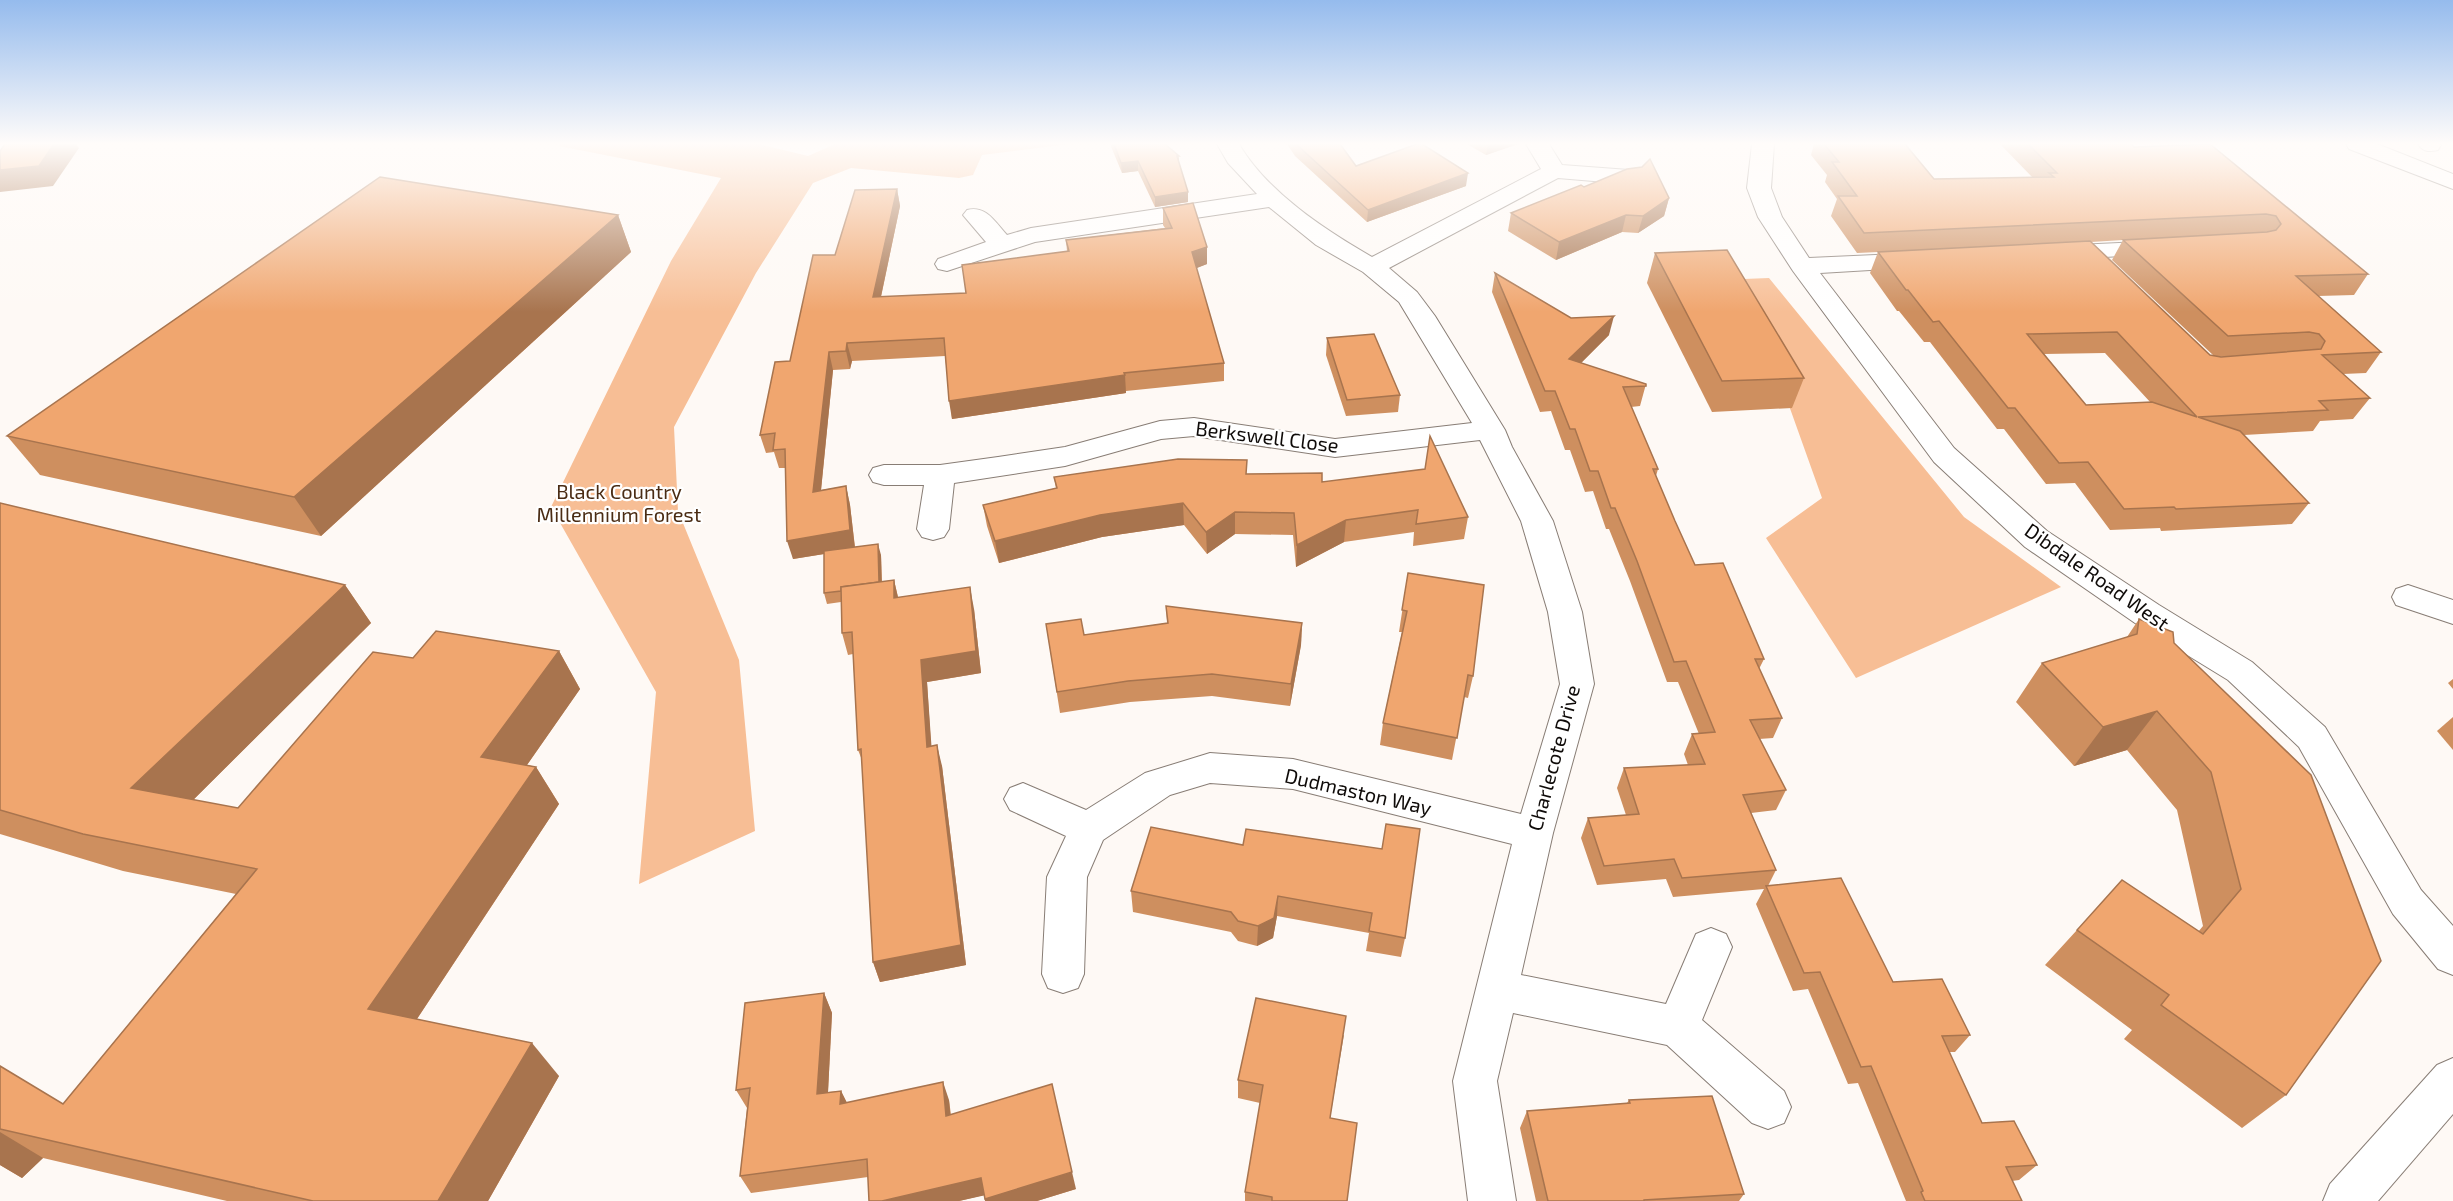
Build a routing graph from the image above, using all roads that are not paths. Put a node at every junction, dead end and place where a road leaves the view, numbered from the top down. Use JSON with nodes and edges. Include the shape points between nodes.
{"nodes":[{"id":1,"x":1267,"y":200,"type":"edge"},
{"id":2,"x":1275,"y":200,"type":"edge"},
{"id":3,"x":1499,"y":200,"type":"edge"},
{"id":4,"x":1764,"y":200,"type":"edge"},
{"id":5,"x":975,"y":214,"type":"dead end"},
{"id":6,"x":1002,"y":245,"type":"junction"},
{"id":7,"x":2183,"y":247,"type":"edge"},
{"id":8,"x":2086,"y":251,"type":"junction"},
{"id":9,"x":2027,"y":255,"type":"edge"},
{"id":10,"x":1944,"y":259,"type":"edge"},
{"id":11,"x":947,"y":264,"type":"dead end"},
{"id":12,"x":1802,"y":266,"type":"junction"},
{"id":13,"x":1372,"y":267,"type":"junction"},
{"id":14,"x":2110,"y":275,"type":"edge"},
{"id":15,"x":1491,"y":430,"type":"junction"},
{"id":16,"x":884,"y":475,"type":"dead end"},
{"id":17,"x":940,"y":475,"type":"junction"},
{"id":18,"x":933,"y":529,"type":"dead end"},
{"id":19,"x":2408,"y":597,"type":"dead end"},
{"id":20,"x":2453,"y":612,"type":"edge"},
{"id":21,"x":1023,"y":799,"type":"dead end"},
{"id":22,"x":1088,"y":829,"type":"junction"},
{"id":23,"x":1534,"y":833,"type":"junction"},
{"id":24,"x":1711,"y":947,"type":"dead end"},
{"id":25,"x":2453,"y":956,"type":"edge"},
{"id":26,"x":1063,"y":974,"type":"dead end"},
{"id":27,"x":1496,"y":990,"type":"junction"},
{"id":28,"x":1678,"y":1027,"type":"junction"},
{"id":29,"x":2453,"y":1080,"type":"edge"},
{"id":30,"x":1768,"y":1107,"type":"dead end"},
{"id":31,"x":1491,"y":1201,"type":"edge"},
{"id":32,"x":2347,"y":1201,"type":"edge"}],
"edges":[{"from":1,"to":6,"type":"street","via":[[1031,235]]},
{"from":2,"to":13,"type":"street","name":"Charlecote Drive","via":[[1325,240]]},
{"from":3,"to":13,"type":"street"},
{"from":4,"to":12,"type":"street","name":"Dibdale Road West"},
{"from":5,"to":6,"type":"street"},
{"from":6,"to":11,"type":"street"},
{"from":7,"to":8,"type":"street"},
{"from":8,"to":9,"type":"street"},
{"from":8,"to":14,"type":"street"},
{"from":10,"to":12,"type":"street"},
{"from":12,"to":25,"type":"street","name":"Dibdale Road West","via":[[1944,455],[2036,539],[2146,614],[2240,671],[2312,737],[2407,902]]},
{"from":13,"to":15,"type":"street","name":"Charlecote Drive","via":[[1408,297]]},
{"from":15,"to":17,"type":"street","name":"Berkswell Close","via":[[1335,448],[1194,427],[1160,430],[1065,456]]},
{"from":15,"to":23,"type":"street","name":"Charlecote Drive","via":[[1537,521],[1565,612],[1576,684]]},
{"from":16,"to":17,"type":"street","name":"Berkswell Close"},
{"from":17,"to":18,"type":"street"},
{"from":19,"to":20,"type":"street"},
{"from":21,"to":22,"type":"street"},
{"from":22,"to":23,"type":"street","name":"Dudmaston Way","via":[[1158,784],[1210,768],[1293,774]]},
{"from":22,"to":26,"type":"street","via":[[1067,877]]},
{"from":23,"to":27,"type":"street","name":"Charlecote Drive"},
{"from":24,"to":28,"type":"street"},
{"from":27,"to":28,"type":"street"},
{"from":27,"to":31,"type":"street","name":"Charlecote Drive","via":[[1474,1081]]},
{"from":28,"to":30,"type":"street"},
{"from":29,"to":32,"type":"street"}]}
